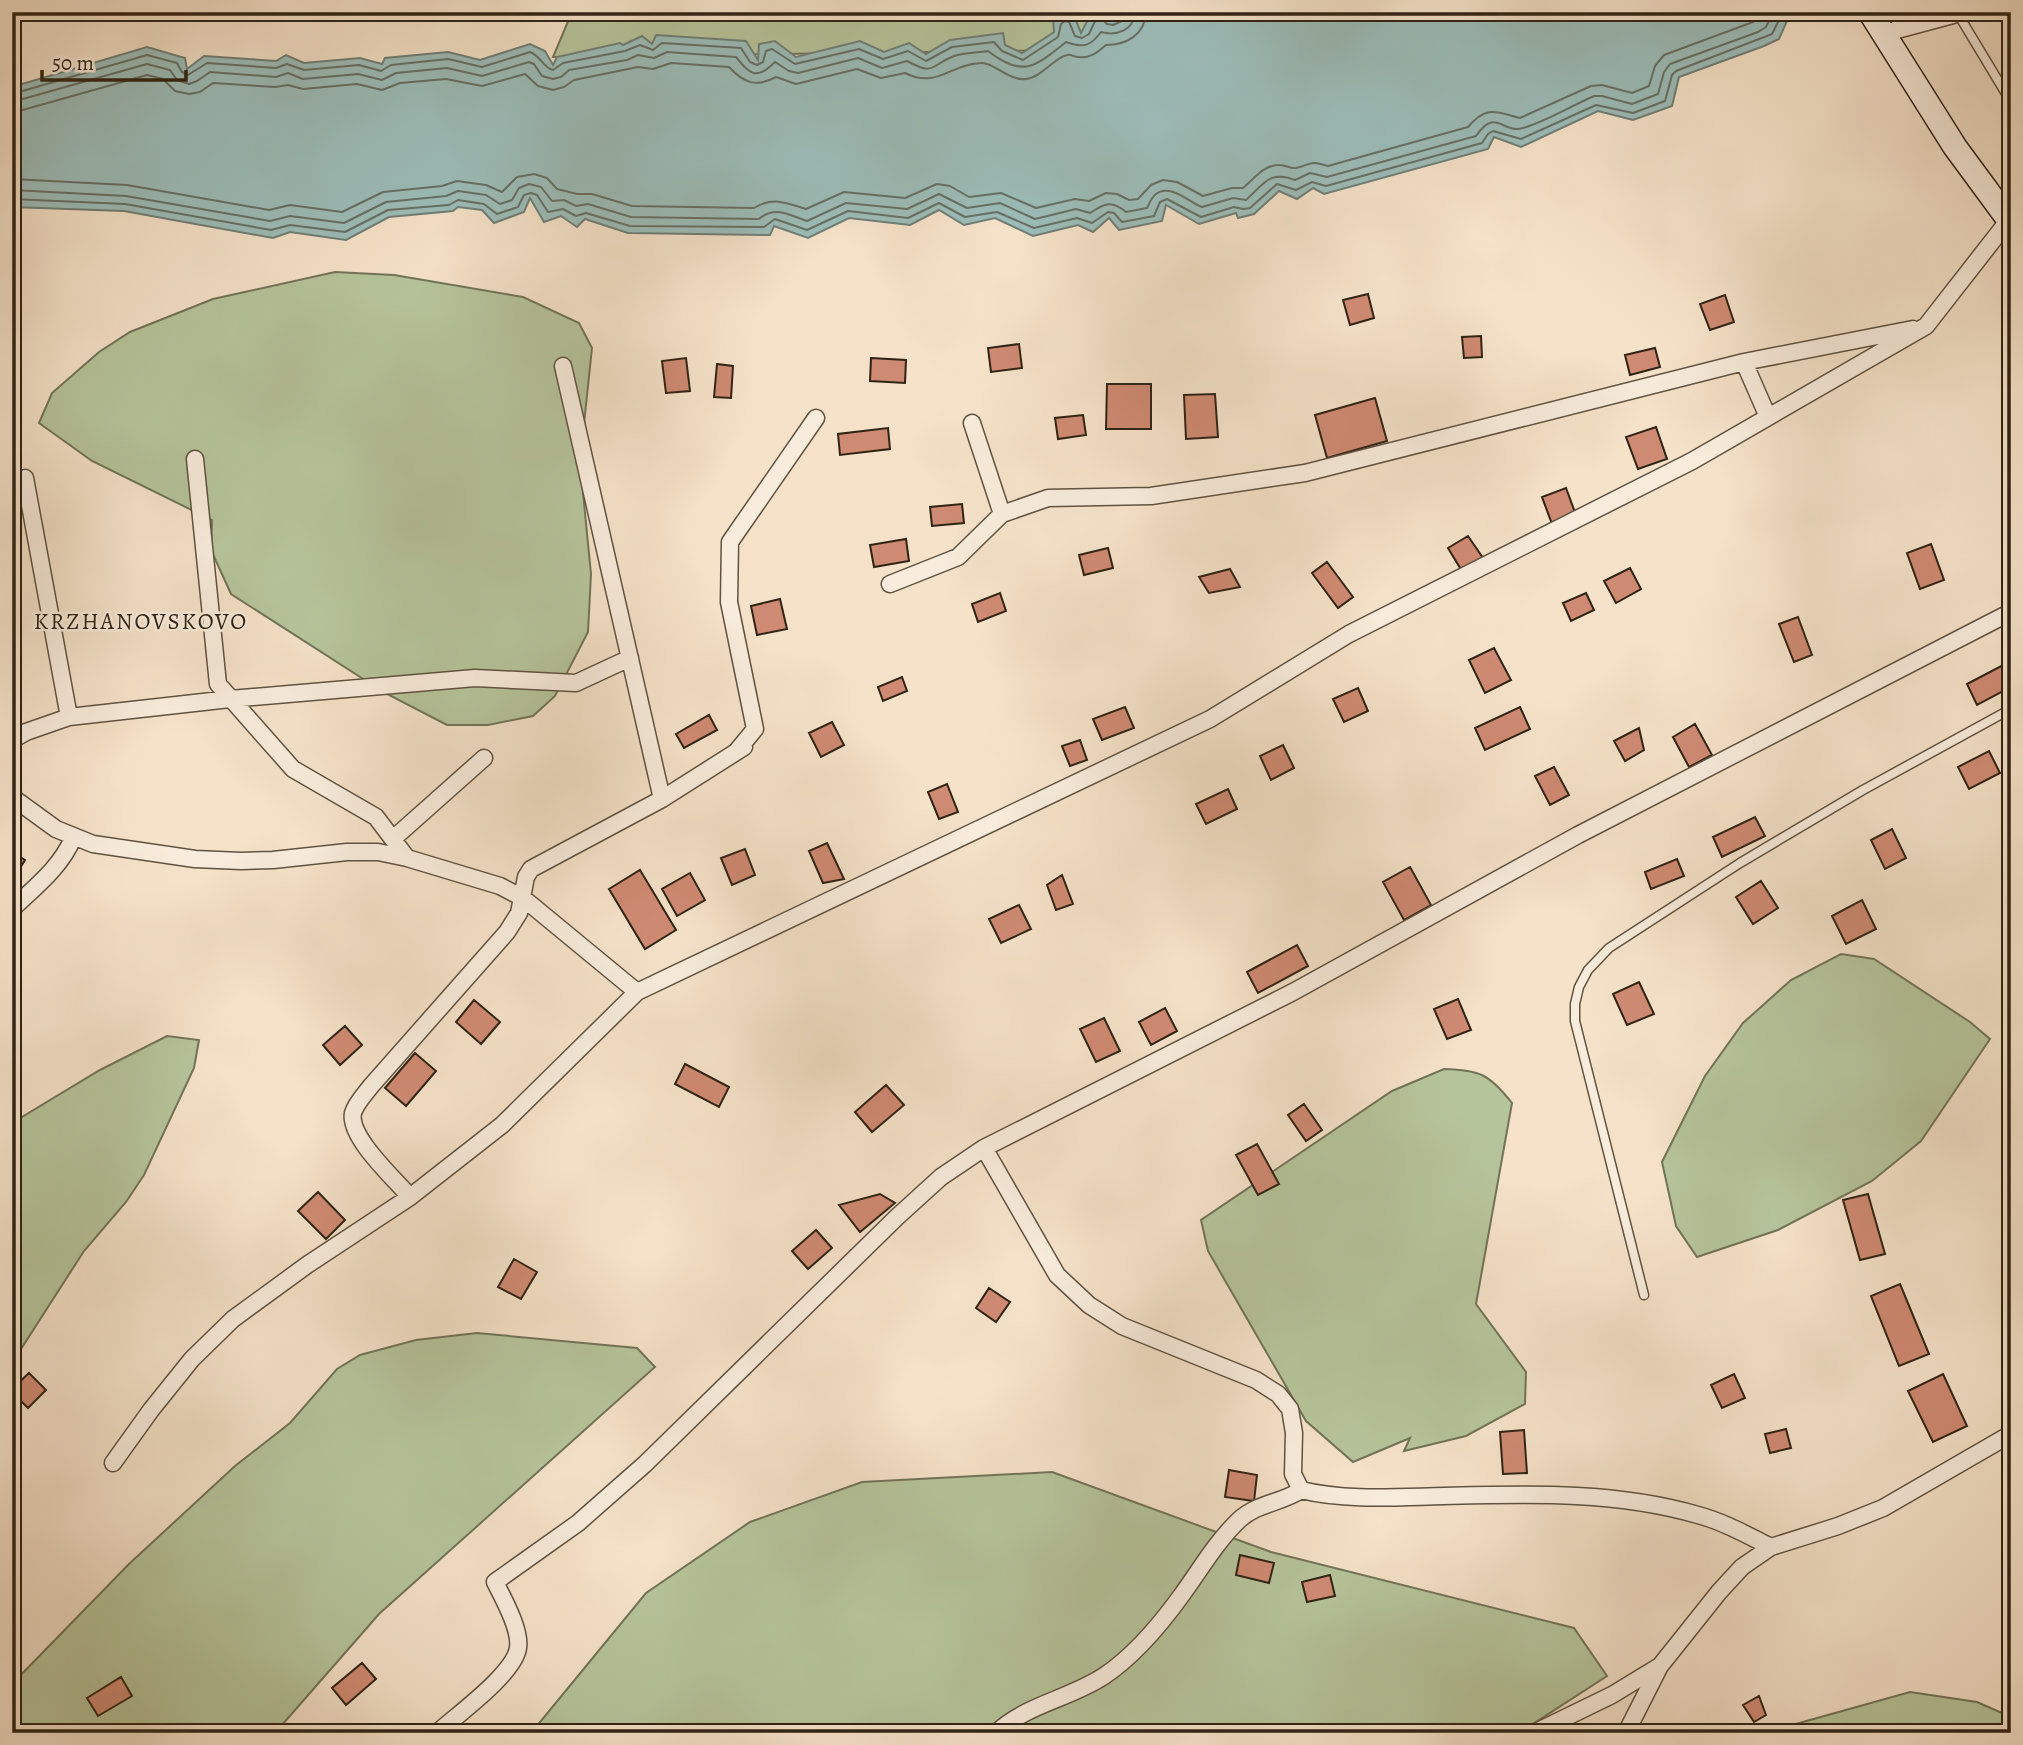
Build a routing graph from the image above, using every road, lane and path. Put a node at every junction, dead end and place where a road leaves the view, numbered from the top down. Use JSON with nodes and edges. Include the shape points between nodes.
{"nodes":[{"id":1,"x":1870,"y":12,"type":"edge"},
{"id":2,"x":1915,"y":12,"type":"edge"},
{"id":3,"x":1961,"y":13,"type":"edge"},
{"id":4,"x":1882,"y":34,"type":"junction"},
{"id":5,"x":2011,"y":102,"type":"edge"},
{"id":6,"x":2009,"y":222,"type":"edge"},
{"id":7,"x":1926,"y":327,"type":"junction"},
{"id":8,"x":1744,"y":362,"type":"junction"},
{"id":9,"x":563,"y":366,"type":"dead end"},
{"id":10,"x":1769,"y":417,"type":"junction"},
{"id":11,"x":816,"y":418,"type":"dead end"},
{"id":12,"x":972,"y":423,"type":"dead end"},
{"id":13,"x":195,"y":459,"type":"dead end"},
{"id":14,"x":25,"y":478,"type":"dead end"},
{"id":15,"x":1002,"y":514,"type":"junction"},
{"id":16,"x":890,"y":584,"type":"dead end"},
{"id":17,"x":2011,"y":612,"type":"edge"},
{"id":18,"x":630,"y":658,"type":"junction"},
{"id":19,"x":230,"y":698,"type":"junction"},
{"id":20,"x":2011,"y":709,"type":"edge"},
{"id":21,"x":69,"y":717,"type":"junction"},
{"id":22,"x":12,"y":740,"type":"edge"},
{"id":23,"x":484,"y":758,"type":"dead end"},
{"id":24,"x":12,"y":797,"type":"edge"},
{"id":25,"x":662,"y":799,"type":"junction"},
{"id":26,"x":73,"y":838,"type":"junction"},
{"id":27,"x":394,"y":838,"type":"junction"},
{"id":28,"x":407,"y":858,"type":"junction"},
{"id":29,"x":523,"y":898,"type":"junction"},
{"id":30,"x":12,"y":909,"type":"edge"},
{"id":31,"x":637,"y":992,"type":"junction"},
{"id":32,"x":984,"y":1148,"type":"junction"},
{"id":33,"x":411,"y":1197,"type":"junction"},
{"id":34,"x":1644,"y":1295,"type":"dead end"},
{"id":35,"x":2011,"y":1434,"type":"edge"},
{"id":36,"x":113,"y":1463,"type":"dead end"},
{"id":37,"x":1301,"y":1490,"type":"junction"},
{"id":38,"x":1771,"y":1547,"type":"junction"},
{"id":39,"x":1660,"y":1666,"type":"junction"},
{"id":40,"x":437,"y":1733,"type":"edge"},
{"id":41,"x":996,"y":1733,"type":"edge"},
{"id":42,"x":1534,"y":1733,"type":"edge"},
{"id":43,"x":1626,"y":1733,"type":"edge"}],
"edges":[{"from":1,"to":4,"type":"street"},
{"from":2,"to":4,"type":"lane"},
{"from":3,"to":4,"type":"street"},
{"from":3,"to":5,"type":"lane"},
{"from":4,"to":6,"type":"street"},
{"from":6,"to":7,"type":"street"},
{"from":7,"to":8,"type":"street"},
{"from":7,"to":10,"type":"street"},
{"from":8,"to":10,"type":"street"},
{"from":8,"to":15,"type":"street","via":[[1305,473],[1151,496],[1048,498]]},
{"from":9,"to":18,"type":"street"},
{"from":10,"to":31,"type":"street","via":[[1692,461],[1349,634],[1209,719]]},
{"from":11,"to":25,"type":"street","via":[[730,542],[729,602],[755,729],[739,750]]},
{"from":12,"to":15,"type":"street"},
{"from":13,"to":19,"type":"street","via":[[218,684]]},
{"from":14,"to":21,"type":"street"},
{"from":15,"to":16,"type":"street","via":[[958,556]]},
{"from":17,"to":32,"type":"street","via":[[1590,828],[1293,992]]},
{"from":18,"to":19,"type":"street","via":[[576,683],[475,678]]},
{"from":18,"to":25,"type":"street"},
{"from":19,"to":21,"type":"street"},
{"from":19,"to":27,"type":"street","via":[[293,769],[376,817]]},
{"from":20,"to":34,"type":"lane","via":[[1740,863],[1609,948],[1588,970],[1579,988],[1575,1021]]},
{"from":21,"to":22,"type":"street"},
{"from":23,"to":27,"type":"street"},
{"from":24,"to":26,"type":"street"},
{"from":25,"to":29,"type":"street","via":[[531,869]]},
{"from":26,"to":28,"type":"street","via":[[195,859],[273,860],[348,852]]},
{"from":26,"to":30,"type":"street","via":[[54,869]]},
{"from":27,"to":28,"type":"street"},
{"from":28,"to":29,"type":"street","via":[[500,886]]},
{"from":29,"to":31,"type":"street"},
{"from":29,"to":33,"type":"street","via":[[506,932],[371,1086],[353,1114],[354,1129],[362,1142]]},
{"from":31,"to":33,"type":"street","via":[[502,1125]]},
{"from":32,"to":37,"type":"street","via":[[1057,1275],[1089,1305],[1122,1326],[1256,1380],[1278,1394],[1290,1409],[1293,1474]]},
{"from":32,"to":40,"type":"street","via":[[941,1177],[897,1217],[578,1523],[495,1582],[512,1614],[519,1647],[508,1671]]},
{"from":33,"to":36,"type":"street","via":[[233,1319],[192,1359]]},
{"from":35,"to":38,"type":"street","via":[[1883,1508]]},
{"from":37,"to":38,"type":"street","via":[[1320,1495],[1568,1495],[1662,1506],[1736,1529]]},
{"from":37,"to":41,"type":"street","via":[[1240,1519],[1145,1640],[1104,1676],[1033,1707]]},
{"from":38,"to":39,"type":"street","via":[[1742,1567]]},
{"from":39,"to":42,"type":"street"},
{"from":39,"to":43,"type":"street"}]}
